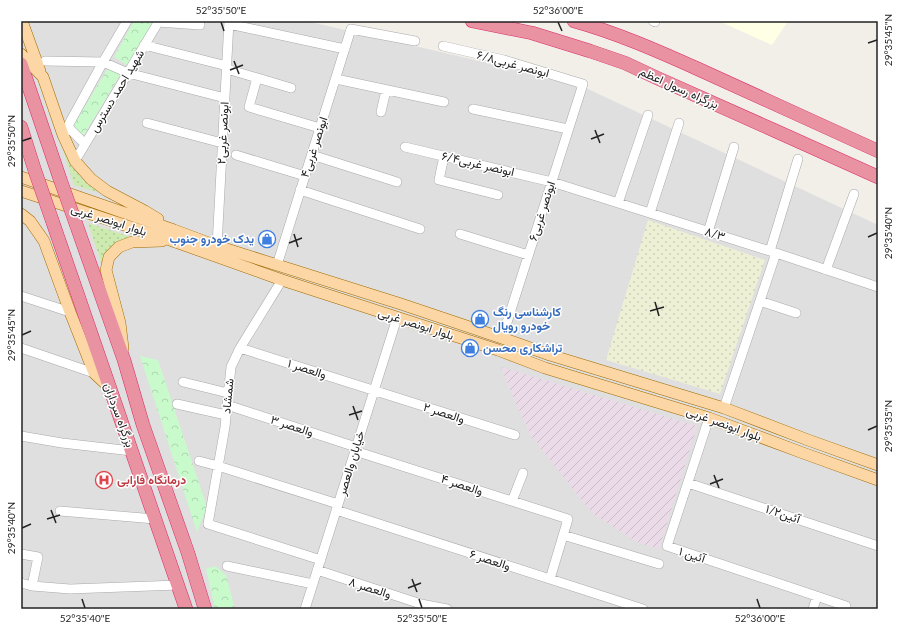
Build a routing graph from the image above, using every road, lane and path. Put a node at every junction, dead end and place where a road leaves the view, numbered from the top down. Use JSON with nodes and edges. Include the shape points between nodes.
{"nodes":[{"id":1,"x":22,"y":21,"type":"edge"},
{"id":2,"x":127,"y":21,"type":"edge"},
{"id":3,"x":472,"y":21,"type":"edge"},
{"id":4,"x":574,"y":21,"type":"edge"},
{"id":5,"x":158,"y":22,"type":"edge"},
{"id":6,"x":229,"y":23,"type":"edge"},
{"id":7,"x":601,"y":24,"type":"edge"},
{"id":8,"x":200,"y":25,"type":"dead end"},
{"id":9,"x":415,"y":41,"type":"dead end"},
{"id":10,"x":144,"y":45,"type":"junction"},
{"id":11,"x":444,"y":46,"type":"dead end"},
{"id":12,"x":345,"y":49,"type":"junction"},
{"id":13,"x":21,"y":54,"type":"edge"},
{"id":14,"x":45,"y":61,"type":"dead end"},
{"id":15,"x":103,"y":62,"type":"junction"},
{"id":16,"x":21,"y":64,"type":"edge"},
{"id":17,"x":227,"y":67,"type":"junction"},
{"id":18,"x":128,"y":73,"type":"junction"},
{"id":19,"x":42,"y":77,"type":"junction"},
{"id":20,"x":256,"y":78,"type":"junction"},
{"id":21,"x":336,"y":79,"type":"junction"},
{"id":22,"x":583,"y":84,"type":"joint"},
{"id":23,"x":291,"y":88,"type":"dead end"},
{"id":24,"x":386,"y":90,"type":"junction"},
{"id":25,"x":225,"y":98,"type":"junction"},
{"id":26,"x":444,"y":102,"type":"dead end"},
{"id":27,"x":473,"y":109,"type":"dead end"},
{"id":28,"x":381,"y":112,"type":"dead end"},
{"id":29,"x":648,"y":115,"type":"dead end"},
{"id":30,"x":147,"y":123,"type":"dead end"},
{"id":31,"x":679,"y":123,"type":"dead end"},
{"id":32,"x":21,"y":126,"type":"edge"},
{"id":33,"x":320,"y":128,"type":"junction"},
{"id":34,"x":568,"y":129,"type":"junction"},
{"id":35,"x":65,"y":131,"type":"junction"},
{"id":36,"x":85,"y":144,"type":"junction"},
{"id":37,"x":222,"y":144,"type":"junction"},
{"id":38,"x":405,"y":147,"type":"dead end"},
{"id":39,"x":734,"y":147,"type":"dead end"},
{"id":40,"x":878,"y":151,"type":"edge"},
{"id":41,"x":236,"y":155,"type":"dead end"},
{"id":42,"x":312,"y":155,"type":"junction"},
{"id":43,"x":444,"y":156,"type":"junction"},
{"id":44,"x":798,"y":159,"type":"dead end"},
{"id":45,"x":75,"y":161,"type":"junction"},
{"id":46,"x":305,"y":176,"type":"junction"},
{"id":47,"x":21,"y":177,"type":"edge"},
{"id":48,"x":878,"y":177,"type":"edge"},
{"id":49,"x":397,"y":182,"type":"dead end"},
{"id":50,"x":552,"y":182,"type":"junction"},
{"id":51,"x":300,"y":190,"type":"junction"},
{"id":52,"x":21,"y":191,"type":"edge"},
{"id":53,"x":854,"y":194,"type":"dead end"},
{"id":54,"x":498,"y":195,"type":"dead end"},
{"id":55,"x":618,"y":203,"type":"junction"},
{"id":56,"x":650,"y":213,"type":"junction"},
{"id":57,"x":21,"y":214,"type":"edge"},
{"id":58,"x":420,"y":229,"type":"dead end"},
{"id":59,"x":174,"y":230,"type":"junction"},
{"id":60,"x":708,"y":232,"type":"junction"},
{"id":61,"x":460,"y":234,"type":"dead end"},
{"id":62,"x":170,"y":240,"type":"junction"},
{"id":63,"x":217,"y":246,"type":"junction"},
{"id":64,"x":773,"y":252,"type":"junction"},
{"id":65,"x":528,"y":254,"type":"junction"},
{"id":66,"x":276,"y":265,"type":"junction"},
{"id":67,"x":826,"y":270,"type":"junction"},
{"id":68,"x":282,"y":280,"type":"junction"},
{"id":69,"x":878,"y":287,"type":"edge"},
{"id":70,"x":21,"y":296,"type":"edge"},
{"id":71,"x":760,"y":301,"type":"junction"},
{"id":72,"x":70,"y":312,"type":"junction"},
{"id":73,"x":796,"y":313,"type":"dead end"},
{"id":74,"x":397,"y":318,"type":"junction"},
{"id":75,"x":502,"y":338,"type":"junction"},
{"id":76,"x":21,"y":348,"type":"edge"},
{"id":77,"x":240,"y":348,"type":"junction"},
{"id":78,"x":124,"y":360,"type":"junction"},
{"id":79,"x":94,"y":373,"type":"junction"},
{"id":80,"x":183,"y":382,"type":"dead end"},
{"id":81,"x":109,"y":387,"type":"junction"},
{"id":82,"x":660,"y":388,"type":"junction"},
{"id":83,"x":374,"y":390,"type":"junction"},
{"id":84,"x":228,"y":393,"type":"junction"},
{"id":85,"x":656,"y":402,"type":"junction"},
{"id":86,"x":177,"y":404,"type":"dead end"},
{"id":87,"x":227,"y":405,"type":"junction"},
{"id":88,"x":724,"y":408,"type":"junction"},
{"id":89,"x":226,"y":415,"type":"junction"},
{"id":90,"x":709,"y":418,"type":"junction"},
{"id":91,"x":515,"y":435,"type":"dead end"},
{"id":92,"x":21,"y":436,"type":"edge"},
{"id":93,"x":355,"y":449,"type":"junction"},
{"id":94,"x":132,"y":451,"type":"junction"},
{"id":95,"x":198,"y":461,"type":"dead end"},
{"id":96,"x":878,"y":465,"type":"edge"},
{"id":97,"x":218,"y":466,"type":"junction"},
{"id":98,"x":523,"y":473,"type":"dead end"},
{"id":99,"x":878,"y":480,"type":"edge"},
{"id":100,"x":688,"y":483,"type":"junction"},
{"id":101,"x":512,"y":501,"type":"junction"},
{"id":102,"x":337,"y":507,"type":"junction"},
{"id":103,"x":60,"y":511,"type":"dead end"},
{"id":104,"x":155,"y":519,"type":"junction"},
{"id":105,"x":563,"y":535,"type":"junction"},
{"id":106,"x":878,"y":546,"type":"edge"},
{"id":107,"x":21,"y":554,"type":"edge"},
{"id":108,"x":321,"y":560,"type":"junction"},
{"id":109,"x":659,"y":564,"type":"dead end"},
{"id":110,"x":227,"y":566,"type":"dead end"},
{"id":111,"x":317,"y":570,"type":"junction"},
{"id":112,"x":550,"y":579,"type":"junction"},
{"id":113,"x":21,"y":584,"type":"edge"},
{"id":114,"x":313,"y":584,"type":"junction"},
{"id":115,"x":178,"y":585,"type":"junction"},
{"id":116,"x":32,"y":586,"type":"junction"},
{"id":117,"x":817,"y":596,"type":"junction"},
{"id":118,"x":846,"y":606,"type":"dead end"},
{"id":119,"x":420,"y":607,"type":"edge"},
{"id":120,"x":186,"y":609,"type":"edge"},
{"id":121,"x":206,"y":609,"type":"edge"},
{"id":122,"x":305,"y":609,"type":"edge"},
{"id":123,"x":447,"y":609,"type":"edge"},
{"id":124,"x":643,"y":609,"type":"edge"},
{"id":125,"x":813,"y":609,"type":"edge"}],
"edges":[{"from":1,"to":19,"type":"main road"},
{"from":2,"to":15,"type":"street","name":"شهید احمد دسترس"},
{"from":3,"to":48,"type":"highway","name":"بزرگراه رسول اعظم","via":[[532,34],[625,63]]},
{"from":4,"to":7,"type":"highway","name":"بزرگراه رسول اعظم"},
{"from":5,"to":8,"type":"street"},
{"from":5,"to":10,"type":"street","name":"شهید احمد دسترس"},
{"from":6,"to":12,"type":"street"},
{"from":6,"to":17,"type":"street","name":"۲ابونصر غربی"},
{"from":7,"to":40,"type":"highway","name":"بزرگراه رسول اعظم"},
{"from":9,"to":12,"type":"street","name":"۴ابونصر غربی","via":[[351,30]]},
{"from":10,"to":17,"type":"street"},
{"from":10,"to":18,"type":"street","name":"شهید احمد دسترس"},
{"from":11,"to":22,"type":"street","name":"۶/۸ابونصر غربی","via":[[504,60]]},
{"from":12,"to":21,"type":"street","name":"۴ابونصر غربی"},
{"from":13,"to":19,"type":"main road"},
{"from":14,"to":15,"type":"street"},
{"from":15,"to":18,"type":"street"},
{"from":15,"to":35,"type":"street","name":"شهید احمد دسترس"},
{"from":16,"to":78,"type":"highway","name":"بزرگراه سرداران","bridge":true},
{"from":17,"to":20,"type":"street"},
{"from":17,"to":25,"type":"street","name":"۲ابونصر غربی"},
{"from":18,"to":25,"type":"street"},
{"from":18,"to":36,"type":"street","name":"شهید احمد دسترس"},
{"from":19,"to":35,"type":"main road"},
{"from":20,"to":23,"type":"street"},
{"from":20,"to":33,"type":"street","via":[[249,106]]},
{"from":21,"to":24,"type":"street"},
{"from":21,"to":33,"type":"street","name":"۴ابونصر غربی"},
{"from":22,"to":34,"type":"street","name":"۶ابونصر غربی"},
{"from":24,"to":26,"type":"street"},
{"from":24,"to":28,"type":"street"},
{"from":25,"to":37,"type":"street","name":"۲ابونصر غربی"},
{"from":27,"to":34,"type":"street"},
{"from":29,"to":55,"type":"street"},
{"from":30,"to":37,"type":"street"},
{"from":31,"to":56,"type":"street"},
{"from":32,"to":81,"type":"highway","name":"بزرگراه سرداران","bridge":true},
{"from":33,"to":42,"type":"street","name":"۴ابونصر غربی"},
{"from":34,"to":50,"type":"street","name":"۶ابونصر غربی"},
{"from":35,"to":36,"type":"street"},
{"from":35,"to":45,"type":"main road"},
{"from":36,"to":45,"type":"street","name":"شهید احمد دسترس"},
{"from":37,"to":63,"type":"street","name":"۲ابونصر غربی"},
{"from":38,"to":43,"type":"street","name":"۶/۴ابونصر غربی"},
{"from":39,"to":60,"type":"street"},
{"from":41,"to":46,"type":"street"},
{"from":42,"to":46,"type":"street","name":"۴ابونصر غربی"},
{"from":42,"to":49,"type":"street"},
{"from":43,"to":50,"type":"street","name":"۶/۴ابونصر غربی"},
{"from":43,"to":54,"type":"street","via":[[439,180]]},
{"from":44,"to":64,"type":"street"},
{"from":45,"to":59,"type":"main road","via":[[91,179],[107,191]]},
{"from":46,"to":51,"type":"street","name":"۴ابونصر غربی"},
{"from":47,"to":59,"type":"main road","name":"بلوار ابونصر غربی"},
{"from":50,"to":55,"type":"street","name":"۸/۳"},
{"from":50,"to":65,"type":"street","name":"۶ابونصر غربی"},
{"from":51,"to":58,"type":"street"},
{"from":51,"to":66,"type":"street","name":"۴ابونصر غربی"},
{"from":52,"to":62,"type":"main road","name":"بلوار ابونصر غربی"},
{"from":53,"to":67,"type":"street"},
{"from":55,"to":56,"type":"street","name":"۸/۳"},
{"from":56,"to":60,"type":"street","name":"۸/۳"},
{"from":57,"to":72,"type":"main road","via":[[30,221],[44,241]]},
{"from":59,"to":63,"type":"main road","name":"بلوار ابونصر غربی"},
{"from":60,"to":64,"type":"street","name":"۸/۳"},
{"from":61,"to":65,"type":"street"},
{"from":62,"to":68,"type":"main road","name":"بلوار ابونصر غربی"},
{"from":62,"to":78,"type":"main road","via":[[132,242],[119,247],[109,257],[106,270],[120,323]]},
{"from":63,"to":66,"type":"main road","name":"بلوار ابونصر غربی"},
{"from":64,"to":67,"type":"street","name":"۸/۳"},
{"from":64,"to":71,"type":"street"},
{"from":65,"to":75,"type":"street","name":"۶ابونصر غربی"},
{"from":66,"to":75,"type":"main road","name":"بلوار ابونصر غربی"},
{"from":67,"to":69,"type":"street","name":"۸/۳"},
{"from":68,"to":74,"type":"main road","name":"بلوار ابونصر غربی"},
{"from":68,"to":77,"type":"street","name":"شمشاد"},
{"from":70,"to":72,"type":"street"},
{"from":71,"to":73,"type":"street"},
{"from":71,"to":88,"type":"street"},
{"from":72,"to":79,"type":"main road"},
{"from":74,"to":83,"type":"street","name":"خیابان والعصر"},
{"from":74,"to":85,"type":"main road","name":"بلوار ابونصر غربی"},
{"from":75,"to":82,"type":"main road","name":"بلوار ابونصر غربی"},
{"from":76,"to":79,"type":"street"},
{"from":77,"to":83,"type":"street","name":"والعصر ۱"},
{"from":77,"to":84,"type":"street","name":"شمشاد","via":[[231,367]]},
{"from":78,"to":121,"type":"highway","name":"بزرگراه سرداران","via":[[143,425]]},
{"from":79,"to":81,"type":"main road"},
{"from":80,"to":84,"type":"street"},
{"from":81,"to":94,"type":"highway","name":"بزرگراه سرداران"},
{"from":82,"to":85,"type":"main road"},
{"from":82,"to":88,"type":"main road","name":"بلوار ابونصر غربی"},
{"from":83,"to":91,"type":"street","name":"والعصر ۲"},
{"from":83,"to":93,"type":"street","name":"خیابان والعصر"},
{"from":84,"to":87,"type":"street","name":"شمشاد"},
{"from":85,"to":90,"type":"main road","name":"بلوار ابونصر غربی"},
{"from":86,"to":89,"type":"street"},
{"from":87,"to":89,"type":"street","name":"شمشاد"},
{"from":87,"to":93,"type":"street","name":"والعصر ۳"},
{"from":88,"to":96,"type":"main road","name":"بلوار ابونصر غربی"},
{"from":89,"to":97,"type":"street","name":"شمشاد"},
{"from":90,"to":99,"type":"main road","name":"بلوار ابونصر غربی"},
{"from":90,"to":100,"type":"street","name":"آئین ۱"},
{"from":92,"to":94,"type":"street"},
{"from":93,"to":101,"type":"street","name":"والعصر ۴"},
{"from":93,"to":102,"type":"street","name":"خیابان والعصر"},
{"from":94,"to":104,"type":"highway","name":"بزرگراه سرداران"},
{"from":95,"to":97,"type":"street","name":"والعصر ۶"},
{"from":97,"to":102,"type":"street","name":"والعصر ۶"},
{"from":97,"to":108,"type":"street","name":"شمشاد","via":[[208,524]]},
{"from":98,"to":101,"type":"street"},
{"from":100,"to":106,"type":"street","name":"۱/۲آئین"},
{"from":100,"to":117,"type":"street","name":"آئین ۱","via":[[667,546]]},
{"from":101,"to":105,"type":"street","name":"والعصر ۴","via":[[568,519]]},
{"from":102,"to":108,"type":"street","name":"خیابان والعصر"},
{"from":102,"to":112,"type":"street","name":"والعصر ۶"},
{"from":103,"to":104,"type":"street"},
{"from":104,"to":115,"type":"highway","name":"بزرگراه سرداران"},
{"from":105,"to":109,"type":"street"},
{"from":105,"to":112,"type":"street"},
{"from":107,"to":116,"type":"street","via":[[38,557]]},
{"from":108,"to":111,"type":"street","name":"خیابان والعصر"},
{"from":110,"to":114,"type":"street"},
{"from":111,"to":114,"type":"street","name":"خیابان والعصر"},
{"from":111,"to":119,"type":"street","name":"والعصر ۸"},
{"from":112,"to":124,"type":"street","name":"والعصر ۶"},
{"from":113,"to":116,"type":"street"},
{"from":114,"to":122,"type":"street","name":"خیابان والعصر"},
{"from":115,"to":116,"type":"street","via":[[70,588]]},
{"from":115,"to":120,"type":"highway","name":"بزرگراه سرداران"},
{"from":117,"to":118,"type":"street","name":"آئین ۱"},
{"from":117,"to":125,"type":"street"},
{"from":119,"to":123,"type":"street","name":"والعصر ۸"}]}
